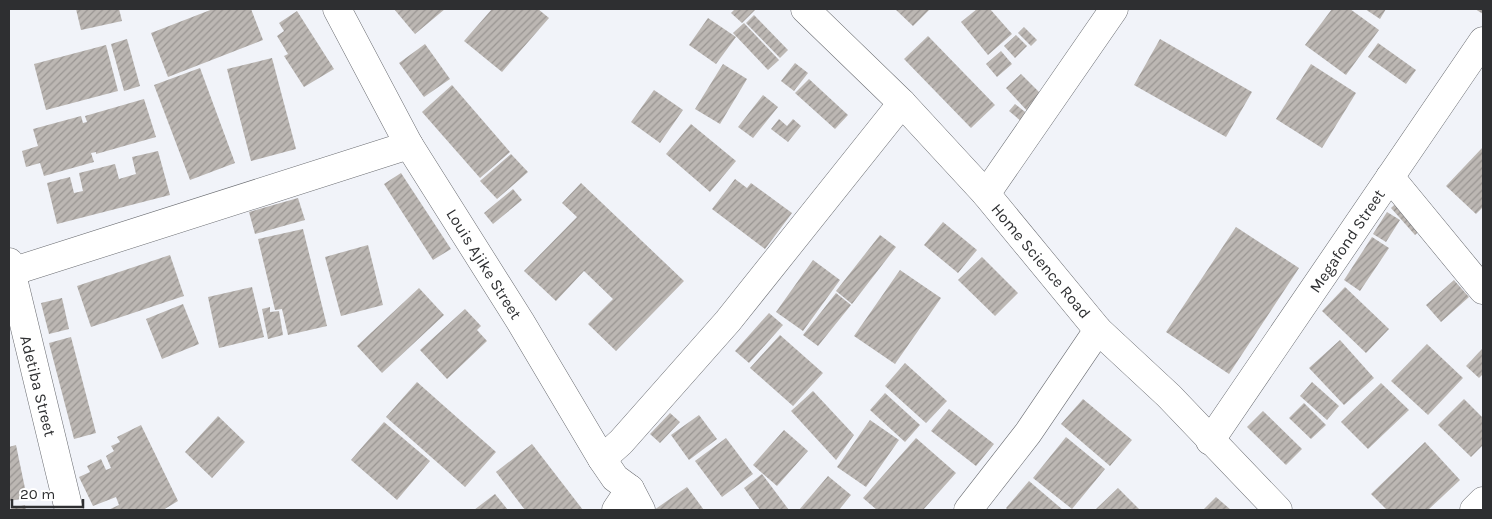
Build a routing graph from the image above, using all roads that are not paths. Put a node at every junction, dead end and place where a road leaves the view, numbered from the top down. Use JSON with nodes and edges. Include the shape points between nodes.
{"nodes":[{"id":1,"x":337,"y":9,"type":"edge"},
{"id":2,"x":805,"y":9,"type":"edge"},
{"id":3,"x":1114,"y":9,"type":"edge"},
{"id":4,"x":1483,"y":41,"type":"edge"},
{"id":5,"x":902,"y":103,"type":"junction"},
{"id":6,"x":409,"y":145,"type":"junction"},
{"id":7,"x":1390,"y":178,"type":"junction"},
{"id":8,"x":986,"y":194,"type":"junction"},
{"id":9,"x":10,"y":267,"type":"edge"},
{"id":10,"x":1483,"y":290,"type":"edge"},
{"id":11,"x":1098,"y":330,"type":"junction"},
{"id":12,"x":1210,"y":441,"type":"junction"},
{"id":13,"x":602,"y":460,"type":"junction"},
{"id":14,"x":1483,"y":501,"type":"edge"},
{"id":15,"x":629,"y":503,"type":"edge"},
{"id":16,"x":69,"y":510,"type":"edge"},
{"id":17,"x":968,"y":510,"type":"edge"},
{"id":18,"x":1278,"y":510,"type":"edge"},
{"id":19,"x":1474,"y":510,"type":"edge"}],
"edges":[{"from":1,"to":6,"type":"street","name":"Louis Ajike Street"},
{"from":2,"to":5,"type":"street","name":"Home Science Road"},
{"from":3,"to":8,"type":"street"},
{"from":4,"to":7,"type":"street","name":"Megafond Street"},
{"from":5,"to":8,"type":"street","name":"Home Science Road"},
{"from":5,"to":13,"type":"street","via":[[728,321]]},
{"from":6,"to":9,"type":"street"},
{"from":6,"to":13,"type":"street","name":"Louis Ajike Street","via":[[520,321]]},
{"from":7,"to":10,"type":"street"},
{"from":7,"to":12,"type":"street","name":"Megafond Street"},
{"from":8,"to":11,"type":"street","name":"Home Science Road"},
{"from":9,"to":16,"type":"street","name":"Adetiba Street"},
{"from":11,"to":12,"type":"street","name":"Home Science Road","via":[[1169,396]]},
{"from":11,"to":17,"type":"street","via":[[1028,433]]},
{"from":12,"to":18,"type":"street","name":"Home Science Road"},
{"from":13,"to":15,"type":"street","name":"Louis Ajike Street"},
{"from":14,"to":19,"type":"street"}]}
